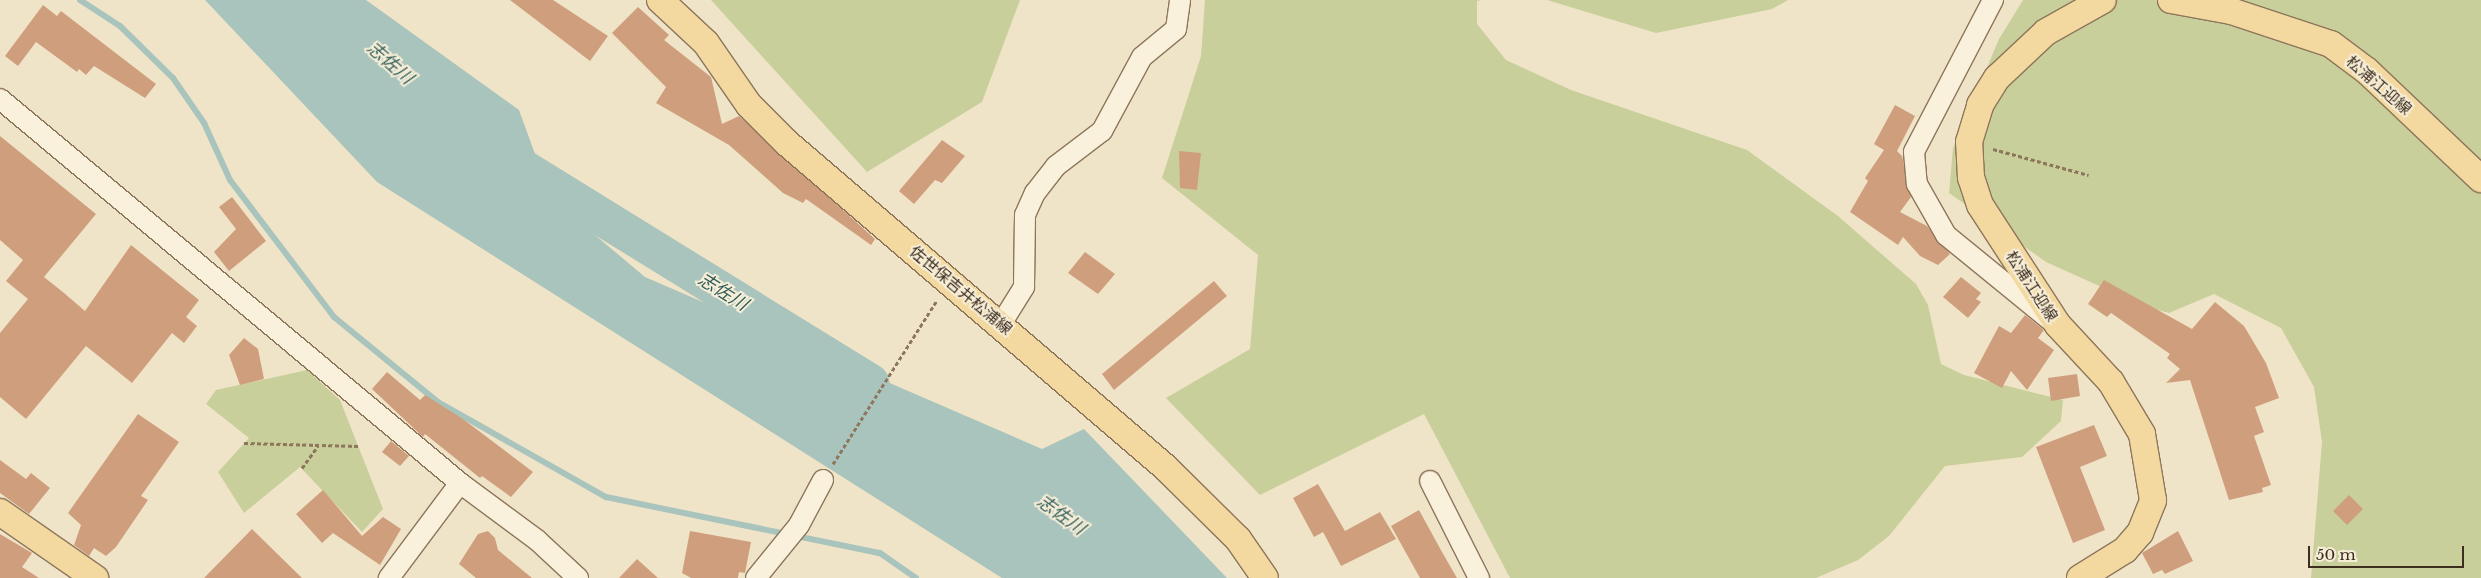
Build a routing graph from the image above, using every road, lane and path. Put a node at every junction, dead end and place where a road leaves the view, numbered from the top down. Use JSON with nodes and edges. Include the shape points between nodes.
{"nodes":[{"id":1,"x":660,"y":0,"type":"edge"},
{"id":2,"x":1180,"y":0,"type":"edge"},
{"id":3,"x":1993,"y":0,"type":"edge"},
{"id":4,"x":2103,"y":0,"type":"edge"},
{"id":5,"x":2171,"y":0,"type":"edge"},
{"id":6,"x":0,"y":99,"type":"edge"},
{"id":7,"x":1969,"y":142,"type":"junction"},
{"id":8,"x":2089,"y":175,"type":"dead end"},
{"id":9,"x":2481,"y":179,"type":"edge"},
{"id":10,"x":950,"y":281,"type":"junction"},
{"id":11,"x":1000,"y":324,"type":"junction"},
{"id":12,"x":2058,"y":325,"type":"junction"},
{"id":13,"x":244,"y":443,"type":"dead end"},
{"id":14,"x":318,"y":445,"type":"junction"},
{"id":15,"x":358,"y":446,"type":"dead end"},
{"id":16,"x":302,"y":468,"type":"dead end"},
{"id":17,"x":823,"y":480,"type":"joint"},
{"id":18,"x":1430,"y":481,"type":"dead end"},
{"id":19,"x":460,"y":483,"type":"junction"},
{"id":20,"x":0,"y":512,"type":"edge"},
{"id":21,"x":95,"y":578,"type":"edge"},
{"id":22,"x":389,"y":578,"type":"edge"},
{"id":23,"x":578,"y":578,"type":"edge"},
{"id":24,"x":756,"y":578,"type":"edge"},
{"id":25,"x":1265,"y":578,"type":"edge"},
{"id":26,"x":1479,"y":578,"type":"edge"},
{"id":27,"x":2080,"y":578,"type":"edge"}],
"edges":[{"from":1,"to":10,"type":"main road","name":"佐世保吉井松浦線","via":[[706,43],[749,105],[787,143]]},
{"from":2,"to":11,"type":"street","via":[[1176,29],[1142,57],[1102,131],[1056,166],[1035,193],[1025,215],[1024,287]]},
{"from":3,"to":12,"type":"street","via":[[1914,152],[1917,184],[1946,235]]},
{"from":4,"to":7,"type":"main road","name":"松浦江迎線","via":[[2046,32],[1997,78],[1980,105]]},
{"from":5,"to":9,"type":"main road","name":"松浦江迎線","via":[[2231,12],[2331,44],[2366,71]]},
{"from":6,"to":19,"type":"street"},
{"from":7,"to":8,"type":"path"},
{"from":7,"to":12,"type":"main road","name":"松浦江迎線","via":[[1971,178],[1980,205]]},
{"from":10,"to":11,"type":"main road","name":"佐世保吉井松浦線"},
{"from":10,"to":17,"type":"path"},
{"from":11,"to":25,"type":"main road","name":"佐世保吉井松浦線","via":[[1166,468],[1238,539]]},
{"from":12,"to":27,"type":"main road","name":"松浦江迎線","via":[[2111,382],[2142,434],[2153,500],[2140,533],[2125,550]]},
{"from":13,"to":14,"type":"path"},
{"from":14,"to":15,"type":"path"},
{"from":14,"to":16,"type":"path"},
{"from":17,"to":24,"type":"street","via":[[799,525]]},
{"from":18,"to":26,"type":"street"},
{"from":19,"to":22,"type":"street"},
{"from":19,"to":23,"type":"street","via":[[537,540]]},
{"from":20,"to":21,"type":"main road"}]}
